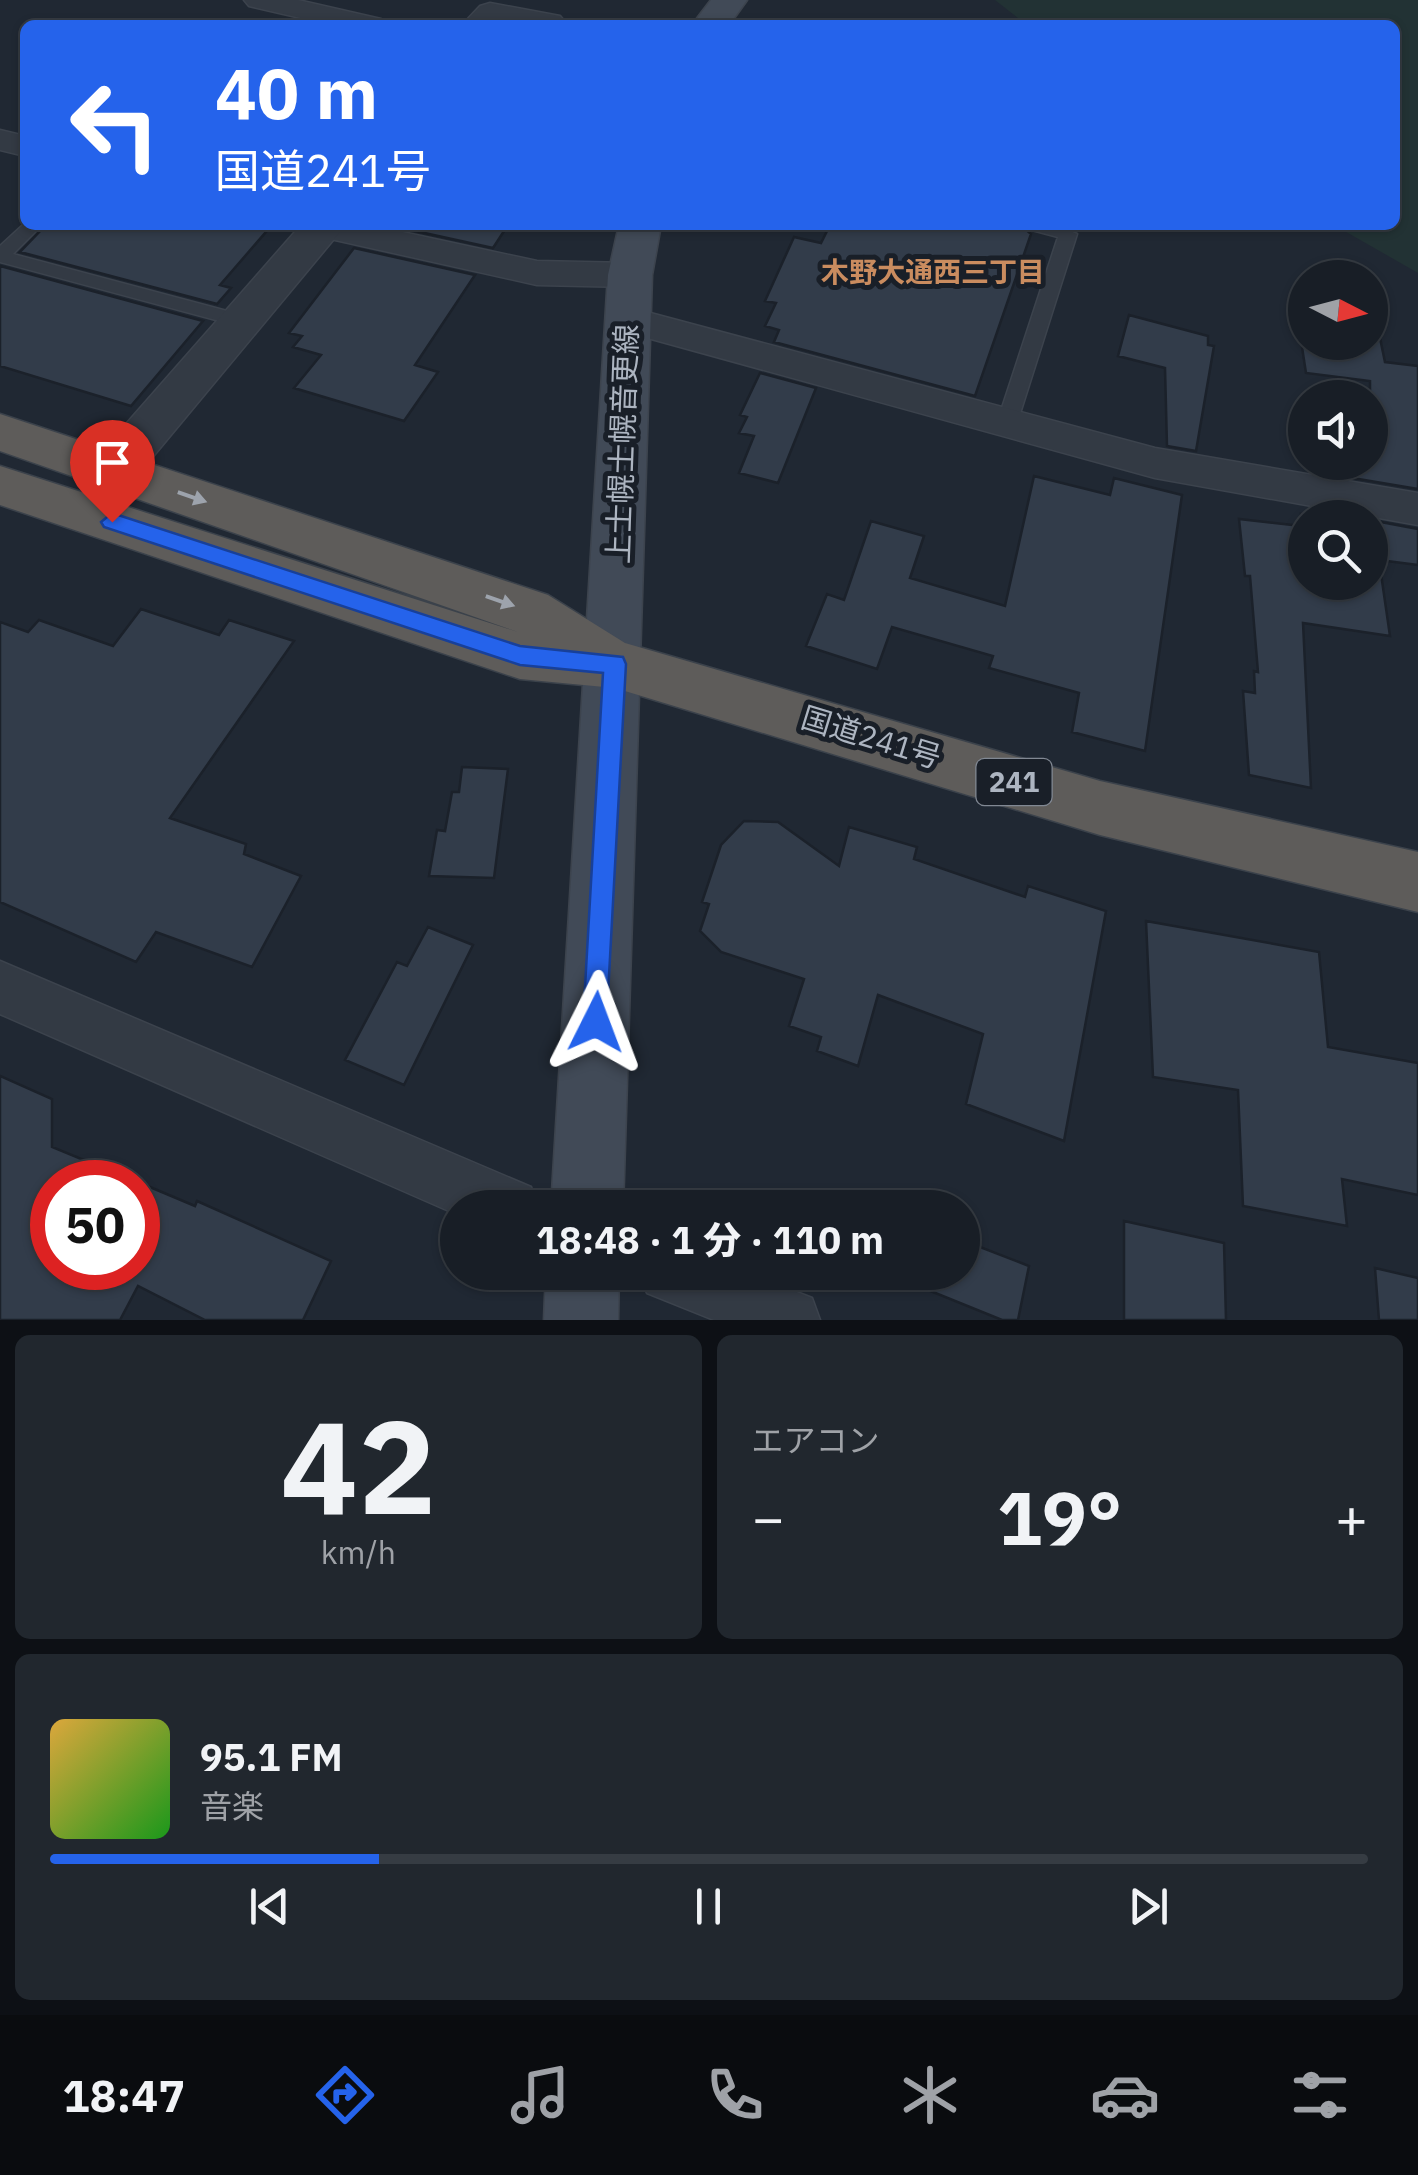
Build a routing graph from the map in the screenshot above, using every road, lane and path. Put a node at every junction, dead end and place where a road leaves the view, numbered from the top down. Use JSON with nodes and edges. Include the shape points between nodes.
{"nodes":[{"id":1,"x":259,"y":0,"type":"edge"},
{"id":2,"x":729,"y":0,"type":"edge"},
{"id":3,"x":559,"y":16,"type":"edge"},
{"id":4,"x":348,"y":20,"type":"edge"},
{"id":5,"x":483,"y":20,"type":"edge"},
{"id":6,"x":714,"y":20,"type":"edge"},
{"id":7,"x":28,"y":230,"type":"edge"},
{"id":8,"x":317,"y":230,"type":"edge"},
{"id":9,"x":338,"y":230,"type":"edge"},
{"id":10,"x":639,"y":230,"type":"edge"},
{"id":11,"x":1053,"y":230,"type":"edge"},
{"id":12,"x":0,"y":256,"type":"edge"},
{"id":13,"x":629,"y":297,"type":"junction"},
{"id":14,"x":242,"y":321,"type":"junction"},
{"id":15,"x":1007,"y":423,"type":"junction"},
{"id":16,"x":0,"y":432,"type":"edge"},
{"id":17,"x":114,"y":470,"type":"junction"},
{"id":18,"x":0,"y":485,"type":"edge"},
{"id":19,"x":1418,"y":508,"type":"edge"},
{"id":20,"x":615,"y":664,"type":"junction"},
{"id":21,"x":1418,"y":882,"type":"edge"},
{"id":22,"x":0,"y":987,"type":"edge"},
{"id":23,"x":468,"y":1190,"type":"edge"},
{"id":24,"x":588,"y":1190,"type":"edge"},
{"id":25,"x":583,"y":1290,"type":"edge"},
{"id":26,"x":714,"y":1290,"type":"edge"},
{"id":27,"x":581,"y":1320,"type":"edge"},
{"id":28,"x":790,"y":1320,"type":"edge"}],
"edges":[{"from":1,"to":4,"type":"street"},
{"from":2,"to":6,"type":"main road"},
{"from":3,"to":5,"type":"street","via":[[490,12]]},
{"from":7,"to":12,"type":"lane"},
{"from":8,"to":14,"type":"street"},
{"from":9,"to":13,"type":"street"},
{"from":10,"to":13,"type":"main road","name":"上士幌士幌音更線"},
{"from":11,"to":15,"type":"lane","via":[[1068,234]]},
{"from":12,"to":14,"type":"lane"},
{"from":13,"to":15,"type":"street"},
{"from":13,"to":20,"type":"main road","name":"上士幌士幌音更線"},
{"from":14,"to":17,"type":"street"},
{"from":15,"to":19,"type":"street","via":[[1155,463]]},
{"from":16,"to":17,"type":"highway","name":"国道241号","number":"241"},
{"from":17,"to":20,"type":"highway","name":"国道241号","number":"241","one_way":true,"via":[[529,611]]},
{"from":18,"to":20,"type":"highway","name":"国道241号","number":"241","via":[[520,656]]},
{"from":20,"to":21,"type":"highway","name":"国道241号","number":"241","via":[[1100,808]]},
{"from":20,"to":24,"type":"main road","name":"上士幌士幌音更線"},
{"from":22,"to":23,"type":"street"},
{"from":25,"to":27,"type":"main road"},
{"from":26,"to":28,"type":"street"}]}
